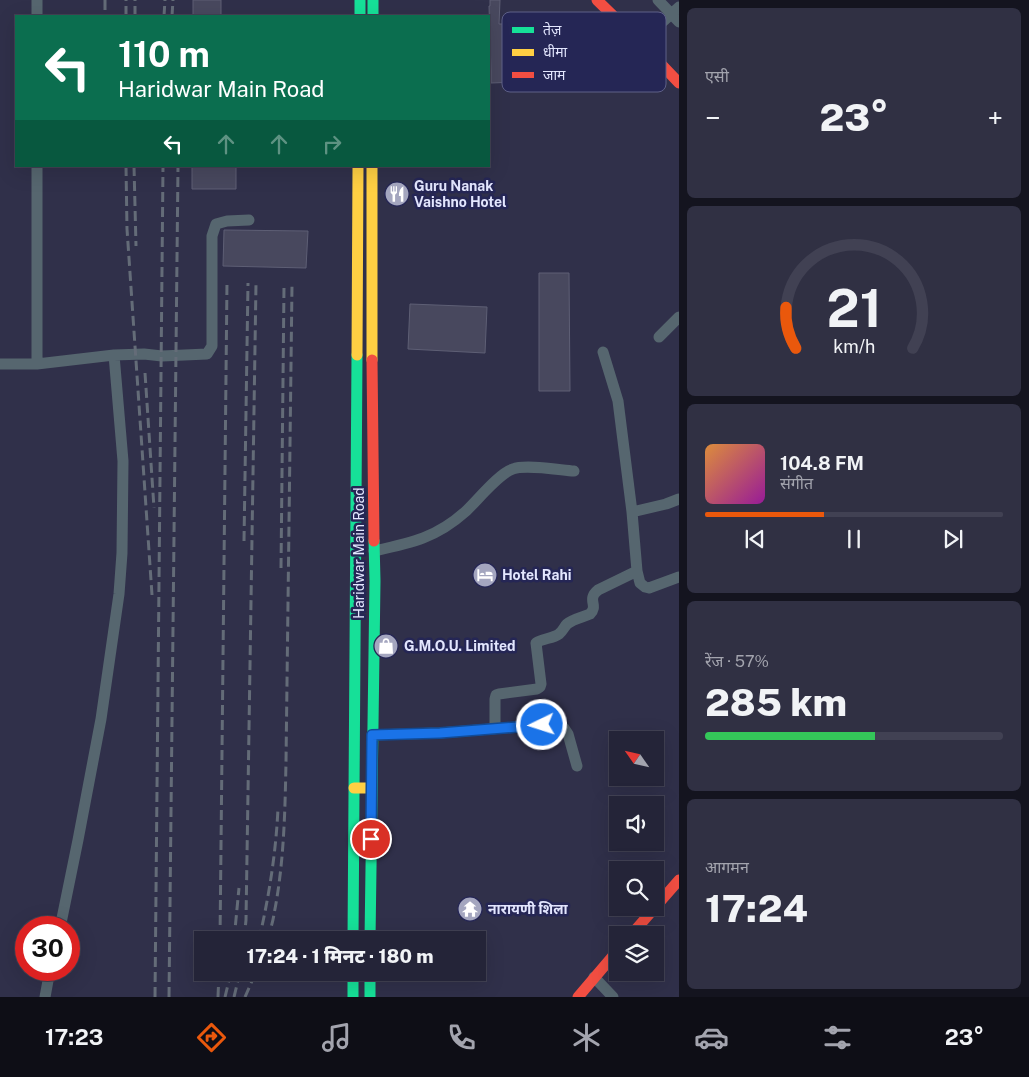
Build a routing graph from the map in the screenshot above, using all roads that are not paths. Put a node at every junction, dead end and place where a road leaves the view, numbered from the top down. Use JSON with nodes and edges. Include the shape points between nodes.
{"nodes":[{"id":1,"x":37,"y":0,"type":"edge"},
{"id":2,"x":360,"y":0,"type":"edge"},
{"id":3,"x":373,"y":0,"type":"edge"},
{"id":4,"x":598,"y":0,"type":"edge"},
{"id":5,"x":658,"y":0,"type":"edge"},
{"id":6,"x":610,"y":12,"type":"edge"},
{"id":7,"x":677,"y":14,"type":"edge"},
{"id":8,"x":37,"y":15,"type":"edge"},
{"id":9,"x":360,"y":15,"type":"edge"},
{"id":10,"x":373,"y":15,"type":"edge"},
{"id":11,"x":666,"y":22,"type":"edge"},
{"id":12,"x":666,"y":69,"type":"edge"},
{"id":13,"x":679,"y":83,"type":"edge"},
{"id":14,"x":37,"y":167,"type":"edge"},
{"id":15,"x":358,"y":167,"type":"edge"},
{"id":16,"x":372,"y":167,"type":"edge"},
{"id":17,"x":249,"y":220,"type":"dead end"},
{"id":18,"x":357,"y":272,"type":"junction"},
{"id":19,"x":372,"y":272,"type":"junction"},
{"id":20,"x":679,"y":318,"type":"edge"},
{"id":21,"x":659,"y":337,"type":"dead end"},
{"id":22,"x":603,"y":352,"type":"dead end"},
{"id":23,"x":114,"y":355,"type":"junction"},
{"id":24,"x":0,"y":364,"type":"edge"},
{"id":25,"x":36,"y":364,"type":"junction"},
{"id":26,"x":574,"y":471,"type":"dead end"},
{"id":27,"x":679,"y":499,"type":"edge"},
{"id":28,"x":632,"y":512,"type":"junction"},
{"id":29,"x":374,"y":551,"type":"junction"},
{"id":30,"x":637,"y":570,"type":"junction"},
{"id":31,"x":679,"y":577,"type":"edge"},
{"id":32,"x":495,"y":728,"type":"junction"},
{"id":33,"x":372,"y":735,"type":"junction"},
{"id":34,"x":577,"y":766,"type":"dead end"},
{"id":35,"x":354,"y":788,"type":"junction"},
{"id":36,"x":371,"y":788,"type":"junction"},
{"id":37,"x":677,"y":887,"type":"edge"},
{"id":38,"x":62,"y":916,"type":"edge"},
{"id":39,"x":640,"y":926,"type":"edge"},
{"id":40,"x":353,"y":931,"type":"edge"},
{"id":41,"x":370,"y":931,"type":"edge"},
{"id":42,"x":609,"y":960,"type":"edge"},
{"id":43,"x":594,"y":977,"type":"junction"},
{"id":44,"x":48,"y":981,"type":"edge"},
{"id":45,"x":353,"y":981,"type":"edge"},
{"id":46,"x":370,"y":981,"type":"edge"},
{"id":47,"x":45,"y":997,"type":"edge"},
{"id":48,"x":353,"y":997,"type":"edge"},
{"id":49,"x":370,"y":997,"type":"edge"},
{"id":50,"x":578,"y":997,"type":"edge"},
{"id":51,"x":613,"y":997,"type":"edge"}],
"edges":[{"from":1,"to":8,"type":"street"},
{"from":2,"to":9,"type":"main road"},
{"from":3,"to":10,"type":"main road"},
{"from":4,"to":6,"type":"main road"},
{"from":5,"to":7,"type":"street"},
{"from":7,"to":11,"type":"street"},
{"from":12,"to":13,"type":"main road"},
{"from":14,"to":25,"type":"street"},
{"from":15,"to":18,"type":"main road","name":"Haridwar Main Road"},
{"from":16,"to":19,"type":"main road","name":"Haridwar Main Road"},
{"from":17,"to":23,"type":"street","via":[[216,224],[212,236],[212,346],[207,354]]},
{"from":18,"to":19,"type":"main road"},
{"from":18,"to":35,"type":"main road","name":"Haridwar Main Road"},
{"from":19,"to":29,"type":"main road","name":"Haridwar Main Road"},
{"from":20,"to":21,"type":"street"},
{"from":22,"to":28,"type":"street","via":[[618,402]]},
{"from":23,"to":25,"type":"street"},
{"from":23,"to":38,"type":"street","via":[[123,461],[119,594],[101,719]]},
{"from":24,"to":25,"type":"street"},
{"from":26,"to":29,"type":"street","via":[[512,469],[448,526],[431,536]]},
{"from":27,"to":28,"type":"street"},
{"from":28,"to":30,"type":"street"},
{"from":29,"to":33,"type":"main road","name":"Haridwar Main Road"},
{"from":30,"to":31,"type":"street","via":[[640,583],[649,588]]},
{"from":30,"to":32,"type":"street","via":[[593,594],[593,612],[566,625],[556,636],[536,643],[540,687],[496,696]]},
{"from":32,"to":33,"type":"street"},
{"from":32,"to":34,"type":"street","via":[[557,724],[568,734]]},
{"from":33,"to":36,"type":"main road","name":"Haridwar Main Road"},
{"from":35,"to":36,"type":"main road"},
{"from":35,"to":40,"type":"main road","name":"Haridwar Main Road"},
{"from":36,"to":41,"type":"main road","name":"Haridwar Main Road"},
{"from":37,"to":39,"type":"main road"},
{"from":42,"to":43,"type":"main road"},
{"from":43,"to":50,"type":"main road"},
{"from":43,"to":51,"type":"street"},
{"from":44,"to":47,"type":"street"},
{"from":45,"to":48,"type":"main road"},
{"from":46,"to":49,"type":"main road"}]}
